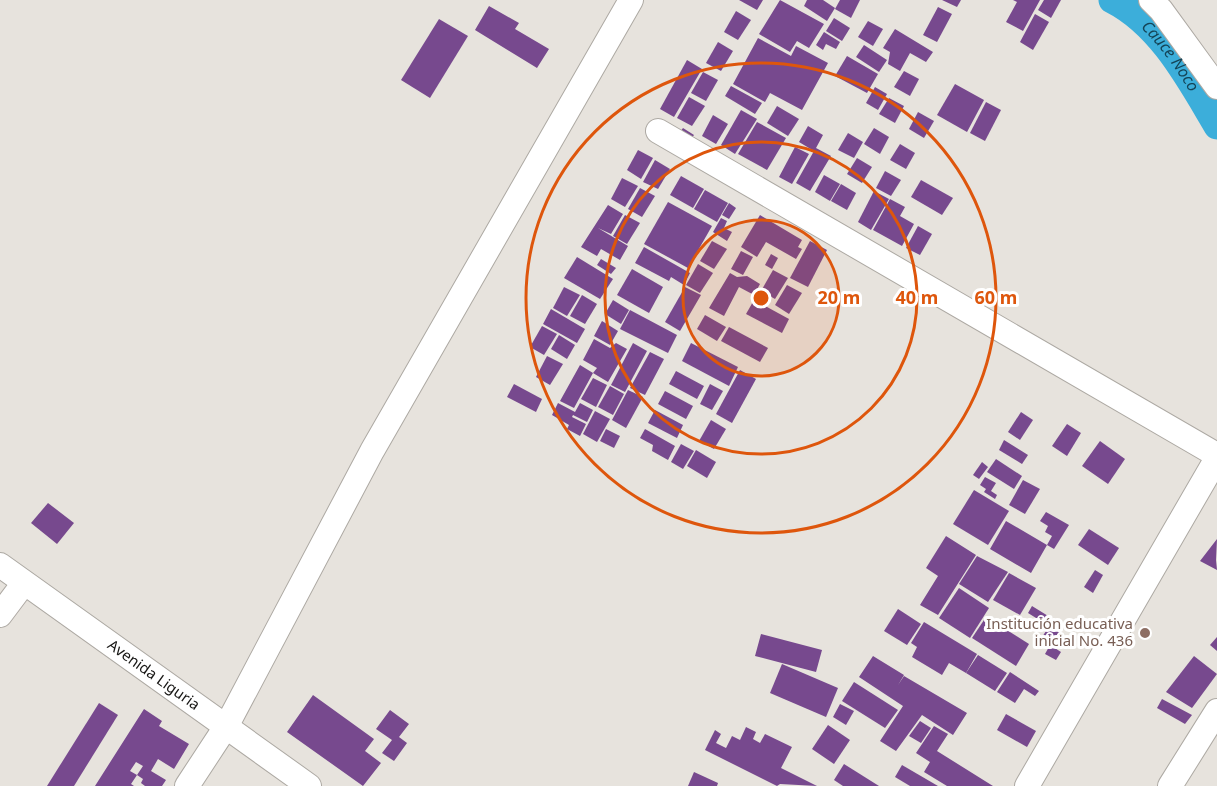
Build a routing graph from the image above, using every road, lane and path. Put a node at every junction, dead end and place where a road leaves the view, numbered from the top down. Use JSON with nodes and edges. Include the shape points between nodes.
{"nodes":[{"id":1,"x":631,"y":0,"type":"edge"},
{"id":2,"x":1151,"y":0,"type":"edge"},
{"id":3,"x":1217,"y":87,"type":"edge"},
{"id":4,"x":658,"y":131,"type":"dead end"},
{"id":5,"x":1217,"y":457,"type":"edge"},
{"id":6,"x":0,"y":565,"type":"edge"},
{"id":7,"x":24,"y":583,"type":"junction"},
{"id":8,"x":0,"y":615,"type":"edge"},
{"id":9,"x":1217,"y":711,"type":"edge"},
{"id":10,"x":226,"y":725,"type":"junction"},
{"id":11,"x":187,"y":786,"type":"edge"},
{"id":12,"x":309,"y":786,"type":"edge"},
{"id":13,"x":1027,"y":786,"type":"edge"},
{"id":14,"x":1170,"y":786,"type":"edge"}],
"edges":[{"from":1,"to":10,"type":"street","via":[[372,451]]},
{"from":2,"to":3,"type":"street"},
{"from":4,"to":5,"type":"street"},
{"from":5,"to":13,"type":"street"},
{"from":6,"to":7,"type":"street","name":"Avenida Liguria"},
{"from":7,"to":8,"type":"street"},
{"from":7,"to":10,"type":"street","name":"Avenida Liguria"},
{"from":9,"to":14,"type":"street"},
{"from":10,"to":11,"type":"street"},
{"from":10,"to":12,"type":"street","name":"Avenida Liguria"}]}
